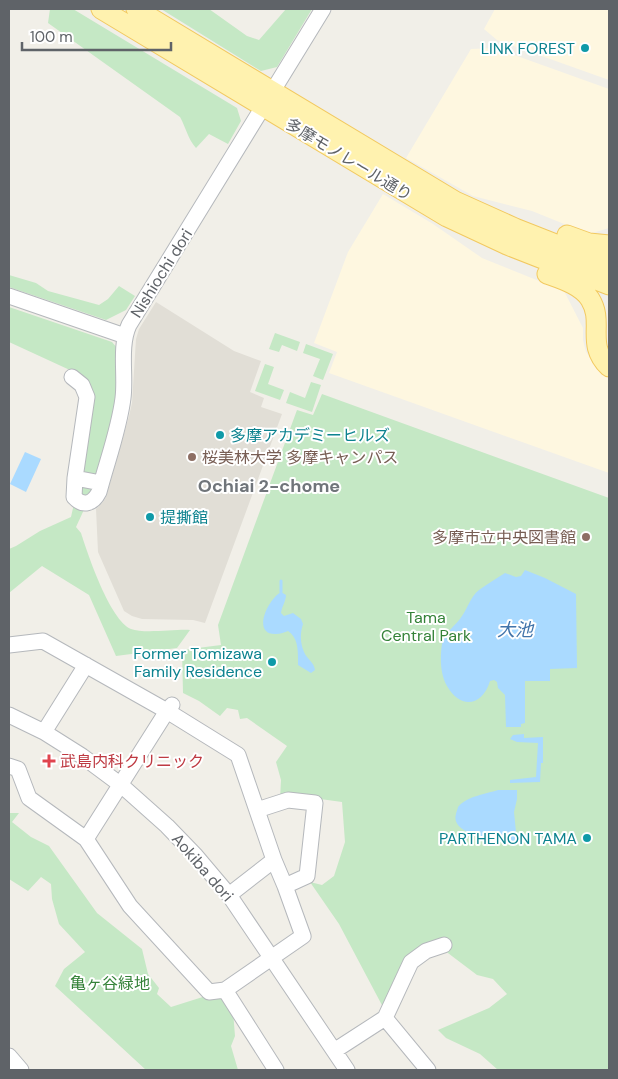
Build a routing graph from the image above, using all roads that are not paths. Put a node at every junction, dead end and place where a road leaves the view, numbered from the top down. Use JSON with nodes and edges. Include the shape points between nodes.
{"nodes":[{"id":1,"x":101,"y":9,"type":"edge"},
{"id":2,"x":136,"y":9,"type":"edge"},
{"id":3,"x":323,"y":9,"type":"edge"},
{"id":4,"x":268,"y":100,"type":"junction"},
{"id":5,"x":468,"y":218,"type":"junction"},
{"id":6,"x":609,"y":245,"type":"edge"},
{"id":7,"x":609,"y":265,"type":"edge"},
{"id":8,"x":609,"y":285,"type":"edge"},
{"id":9,"x":9,"y":296,"type":"edge"},
{"id":10,"x":609,"y":327,"type":"edge"},
{"id":11,"x":125,"y":336,"type":"junction"},
{"id":12,"x":609,"y":350,"type":"edge"},
{"id":13,"x":609,"y":367,"type":"edge"},
{"id":14,"x":72,"y":377,"type":"dead end"},
{"id":15,"x":75,"y":478,"type":"junction"},
{"id":16,"x":101,"y":483,"type":"junction"},
{"id":17,"x":9,"y":642,"type":"edge"},
{"id":18,"x":86,"y":665,"type":"junction"},
{"id":19,"x":169,"y":708,"type":"junction"},
{"id":20,"x":9,"y":715,"type":"edge"},
{"id":21,"x":44,"y":732,"type":"junction"},
{"id":22,"x":9,"y":766,"type":"edge"},
{"id":23,"x":120,"y":785,"type":"junction"},
{"id":24,"x":257,"y":810,"type":"junction"},
{"id":25,"x":86,"y":839,"type":"junction"},
{"id":26,"x":274,"y":860,"type":"junction"},
{"id":27,"x":285,"y":886,"type":"junction"},
{"id":28,"x":229,"y":895,"type":"junction"},
{"id":29,"x":444,"y":945,"type":"dead end"},
{"id":30,"x":272,"y":957,"type":"junction"},
{"id":31,"x":225,"y":990,"type":"junction"},
{"id":32,"x":385,"y":1018,"type":"junction"},
{"id":33,"x":334,"y":1051,"type":"junction"},
{"id":34,"x":9,"y":1056,"type":"edge"},
{"id":35,"x":22,"y":1070,"type":"edge"},
{"id":36,"x":276,"y":1070,"type":"edge"},
{"id":37,"x":347,"y":1070,"type":"edge"},
{"id":38,"x":428,"y":1070,"type":"edge"}],
"edges":[{"from":1,"to":4,"type":"main road","name":"多摩モノレール通り"},
{"from":2,"to":4,"type":"main road","name":"多摩モノレール通り"},
{"from":3,"to":4,"type":"street","name":"Nishiochi dori"},
{"from":4,"to":5,"type":"main road","name":"多摩モノレール通り","via":[[409,195]]},
{"from":4,"to":11,"type":"street","name":"Nishiochi dori"},
{"from":5,"to":6,"type":"main road","via":[[534,223],[589,243]]},
{"from":5,"to":7,"type":"main road","name":"多摩モノレール通り"},
{"from":5,"to":8,"type":"main road","name":"多摩モノレール通り","via":[[508,245]]},
{"from":5,"to":13,"type":"main road","via":[[516,261],[563,280],[589,298],[597,318],[597,349]]},
{"from":9,"to":11,"type":"street","name":"Nishiochi dori"},
{"from":10,"to":12,"type":"main road","via":[[606,340]]},
{"from":11,"to":16,"type":"street","via":[[120,418]]},
{"from":14,"to":15,"type":"street","via":[[82,385],[87,397]]},
{"from":15,"to":16,"type":"street"},
{"from":15,"to":16,"type":"street","via":[[74,496],[83,504],[94,500]]},
{"from":17,"to":18,"type":"street","via":[[43,641]]},
{"from":18,"to":19,"type":"street"},
{"from":18,"to":21,"type":"street"},
{"from":19,"to":23,"type":"street"},
{"from":19,"to":24,"type":"street","via":[[238,756]]},
{"from":20,"to":21,"type":"street","name":"Aokiba dori"},
{"from":21,"to":23,"type":"street","name":"Aokiba dori"},
{"from":22,"to":25,"type":"street","via":[[18,769],[29,798]]},
{"from":23,"to":25,"type":"street"},
{"from":23,"to":28,"type":"street","name":"Aokiba dori","via":[[167,826]]},
{"from":24,"to":26,"type":"street"},
{"from":24,"to":27,"type":"street","via":[[288,800],[315,803],[307,876]]},
{"from":25,"to":31,"type":"street","via":[[130,906],[209,992]]},
{"from":26,"to":27,"type":"street"},
{"from":26,"to":28,"type":"street"},
{"from":27,"to":30,"type":"street","via":[[303,936]]},
{"from":28,"to":30,"type":"street","name":"Aokiba dori"},
{"from":29,"to":32,"type":"street","via":[[411,962]]},
{"from":30,"to":31,"type":"street"},
{"from":30,"to":33,"type":"street","name":"Aokiba dori"},
{"from":31,"to":36,"type":"street"},
{"from":32,"to":33,"type":"street"},
{"from":32,"to":38,"type":"street"},
{"from":33,"to":37,"type":"street","name":"Aokiba dori"},
{"from":34,"to":35,"type":"street"}]}
